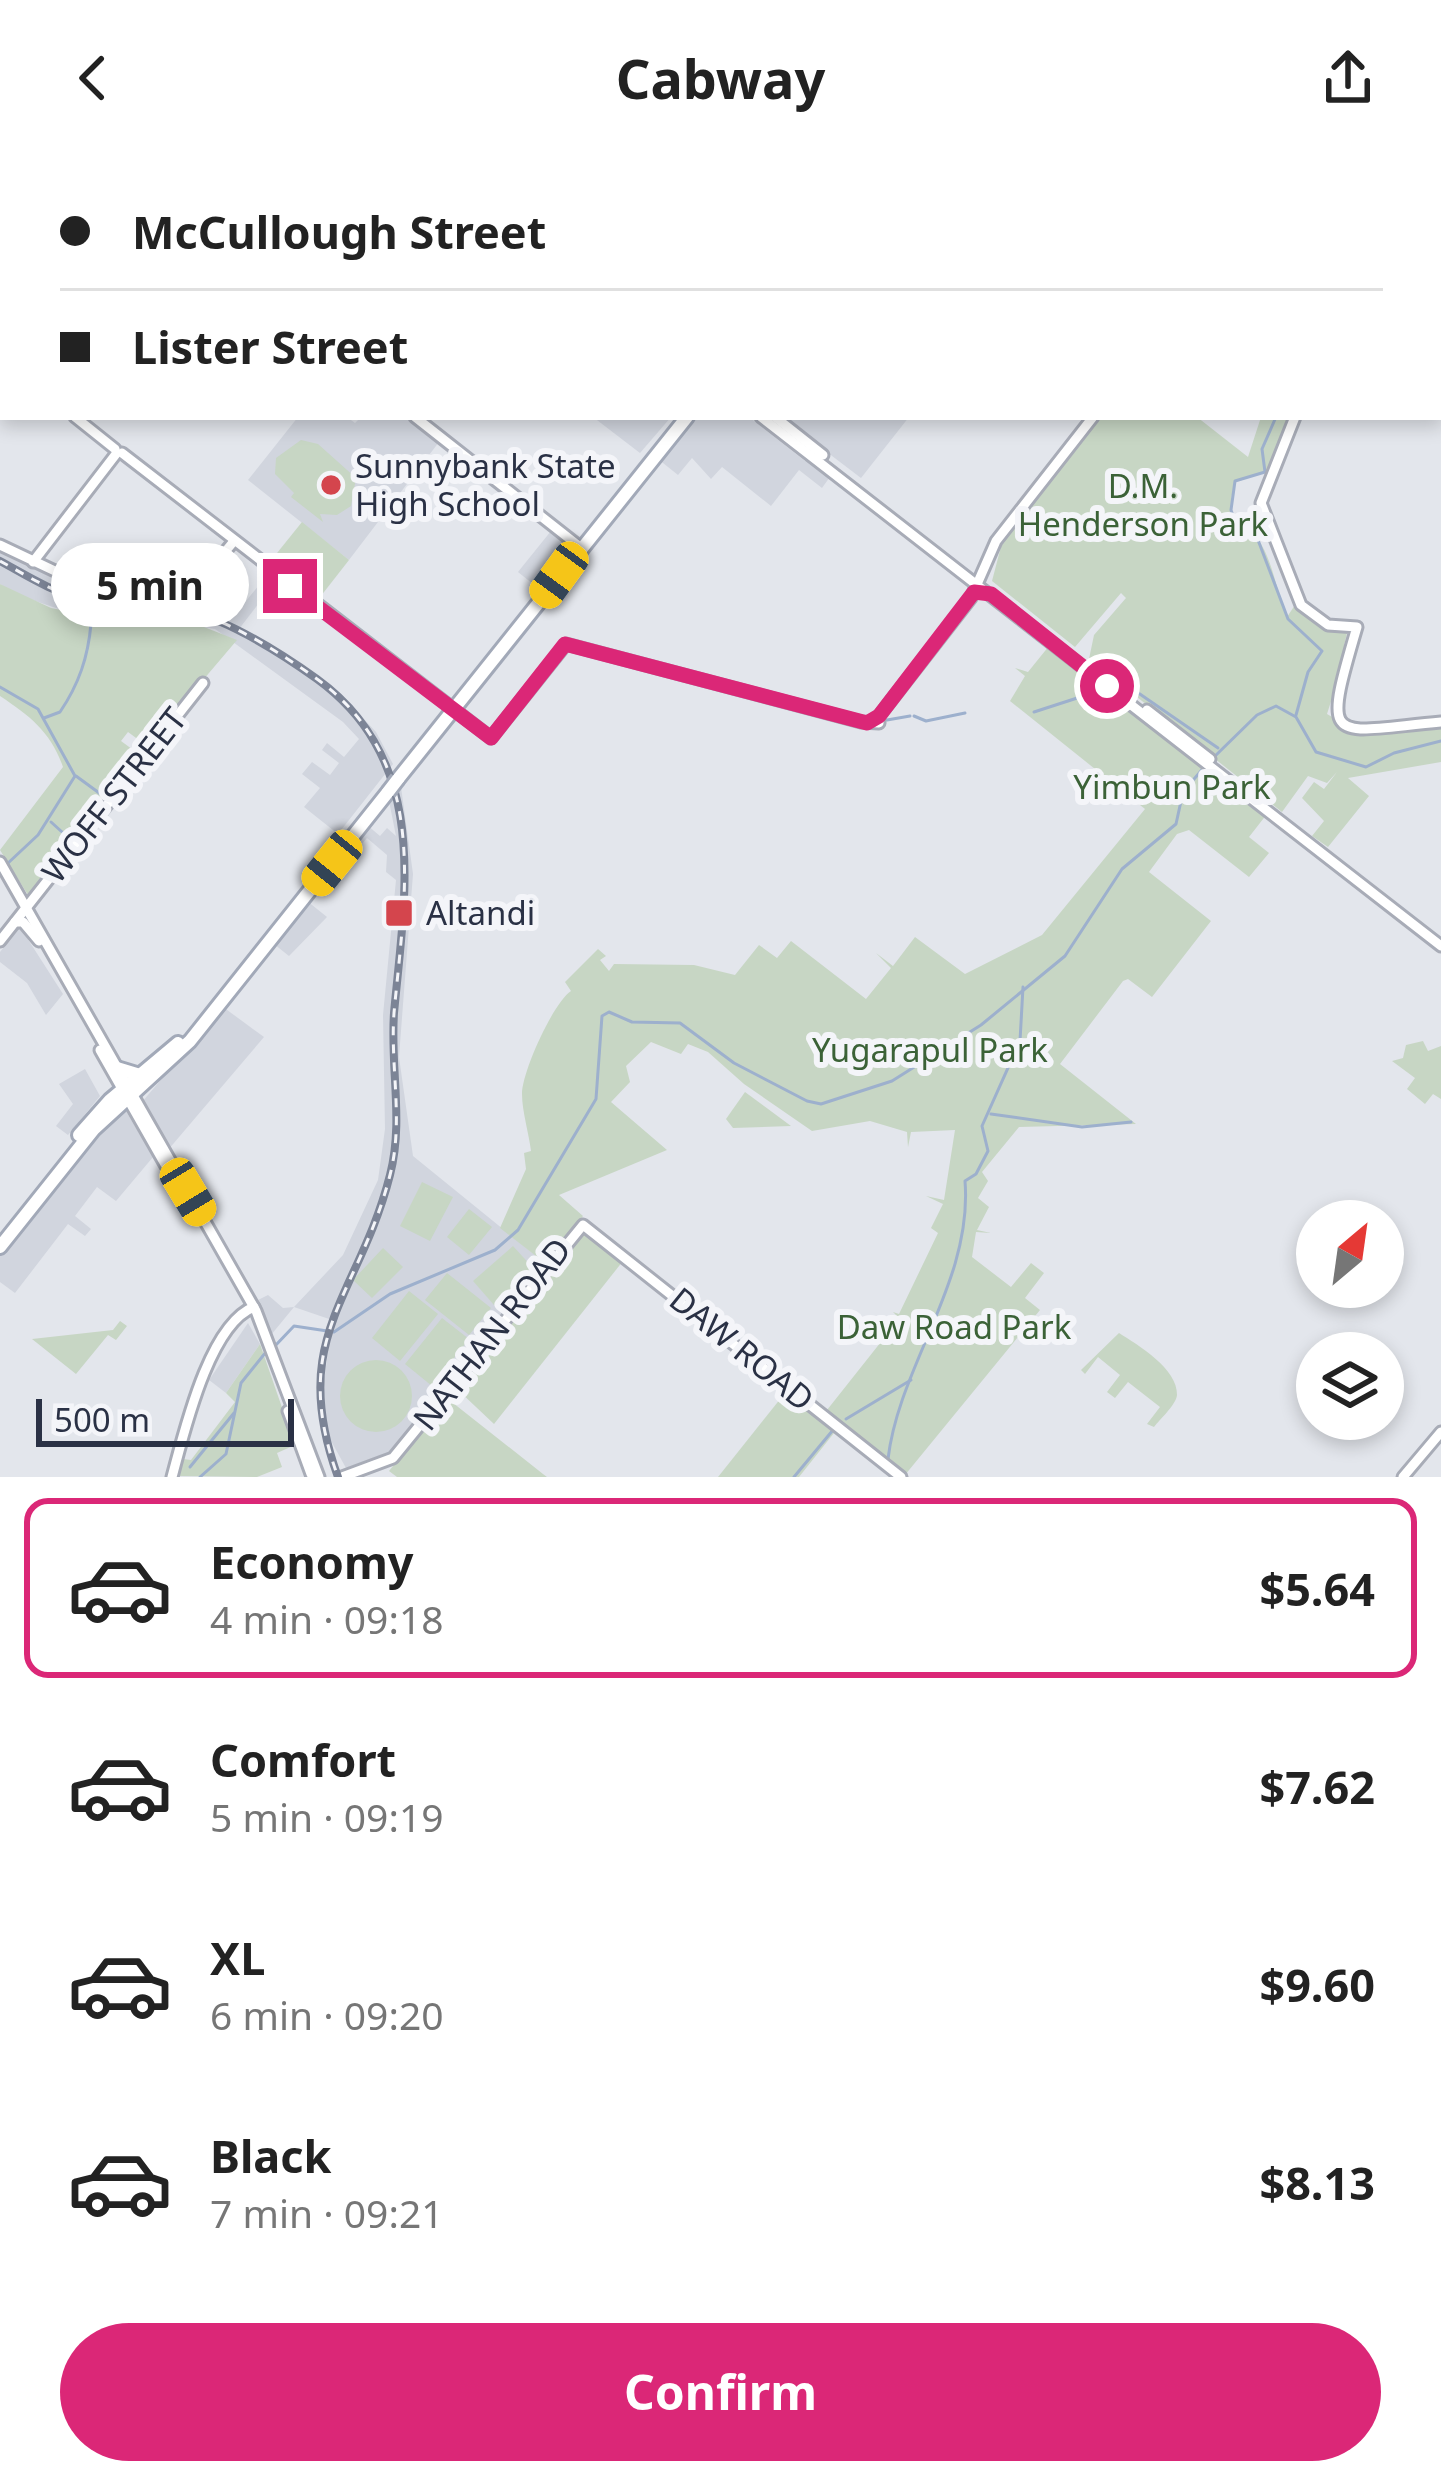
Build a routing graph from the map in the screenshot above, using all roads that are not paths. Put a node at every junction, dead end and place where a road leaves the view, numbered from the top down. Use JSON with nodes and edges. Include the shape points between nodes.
{"nodes":[{"id":1,"x":79,"y":420,"type":"edge"},
{"id":2,"x":419,"y":420,"type":"edge"},
{"id":3,"x":675,"y":420,"type":"edge"},
{"id":4,"x":684,"y":420,"type":"edge"},
{"id":5,"x":765,"y":420,"type":"edge"},
{"id":6,"x":779,"y":420,"type":"edge"},
{"id":7,"x":1091,"y":420,"type":"edge"},
{"id":8,"x":1294,"y":420,"type":"edge"},
{"id":9,"x":118,"y":452,"type":"junction"},
{"id":10,"x":233,"y":541,"type":"junction"},
{"id":11,"x":0,"y":545,"type":"edge"},
{"id":12,"x":578,"y":545,"type":"junction"},
{"id":13,"x":986,"y":560,"type":"junction"},
{"id":14,"x":33,"y":562,"type":"junction"},
{"id":15,"x":961,"y":565,"type":"junction"},
{"id":16,"x":982,"y":587,"type":"junction"},
{"id":17,"x":203,"y":682,"type":"dead end"},
{"id":18,"x":452,"y":715,"type":"junction"},
{"id":19,"x":1441,"y":722,"type":"edge"},
{"id":20,"x":0,"y":862,"type":"edge"},
{"id":21,"x":0,"y":873,"type":"edge"},
{"id":22,"x":21,"y":914,"type":"junction"},
{"id":23,"x":0,"y":941,"type":"edge"},
{"id":24,"x":1441,"y":942,"type":"edge"},
{"id":25,"x":144,"y":1079,"type":"junction"},
{"id":26,"x":126,"y":1093,"type":"junction"},
{"id":27,"x":581,"y":1225,"type":"joint"},
{"id":28,"x":0,"y":1235,"type":"edge"},
{"id":29,"x":0,"y":1247,"type":"edge"},
{"id":30,"x":246,"y":1311,"type":"junction"},
{"id":31,"x":271,"y":1349,"type":"junction"},
{"id":32,"x":1441,"y":1432,"type":"edge"},
{"id":33,"x":172,"y":1477,"type":"edge"},
{"id":34,"x":316,"y":1477,"type":"edge"},
{"id":35,"x":341,"y":1477,"type":"edge"},
{"id":36,"x":902,"y":1477,"type":"edge"},
{"id":37,"x":1405,"y":1477,"type":"edge"}],
"edges":[{"from":1,"to":9,"type":"street"},
{"from":2,"to":12,"type":"street"},
{"from":3,"to":12,"type":"main road"},
{"from":4,"to":12,"type":"main road"},
{"from":5,"to":16,"type":"street"},
{"from":6,"to":15,"type":"street"},
{"from":7,"to":13,"type":"street"},
{"from":8,"to":19,"type":"street","via":[[1262,508],[1301,605],[1328,625],[1357,627],[1335,696],[1345,725],[1366,733]]},
{"from":9,"to":10,"type":"street"},
{"from":9,"to":14,"type":"street"},
{"from":10,"to":14,"type":"street","via":[[190,593],[76,581]]},
{"from":10,"to":18,"type":"street"},
{"from":11,"to":14,"type":"street"},
{"from":12,"to":18,"type":"main road"},
{"from":13,"to":15,"type":"street"},
{"from":13,"to":16,"type":"street"},
{"from":15,"to":16,"type":"street"},
{"from":16,"to":18,"type":"street","via":[[876,718],[861,722],[569,644],[491,738]]},
{"from":16,"to":24,"type":"street"},
{"from":17,"to":22,"type":"street","name":"WOFF STREET"},
{"from":18,"to":25,"type":"main road","via":[[190,1041]]},
{"from":20,"to":22,"type":"street"},
{"from":21,"to":22,"type":"street"},
{"from":22,"to":23,"type":"street","name":"WOFF STREET"},
{"from":22,"to":26,"type":"street"},
{"from":22,"to":26,"type":"street"},
{"from":25,"to":26,"type":"main road"},
{"from":25,"to":26,"type":"main road"},
{"from":26,"to":28,"type":"main road","via":[[99,1111]]},
{"from":26,"to":29,"type":"main road","via":[[123,1107]]},
{"from":26,"to":30,"type":"street"},
{"from":27,"to":35,"type":"street","name":"NATHAN ROAD","via":[[393,1458]]},
{"from":27,"to":36,"type":"street","name":"DAW ROAD"},
{"from":30,"to":31,"type":"street"},
{"from":30,"to":31,"type":"street"},
{"from":30,"to":33,"type":"street","via":[[197,1387]]},
{"from":31,"to":34,"type":"street"},
{"from":32,"to":37,"type":"street"}]}
